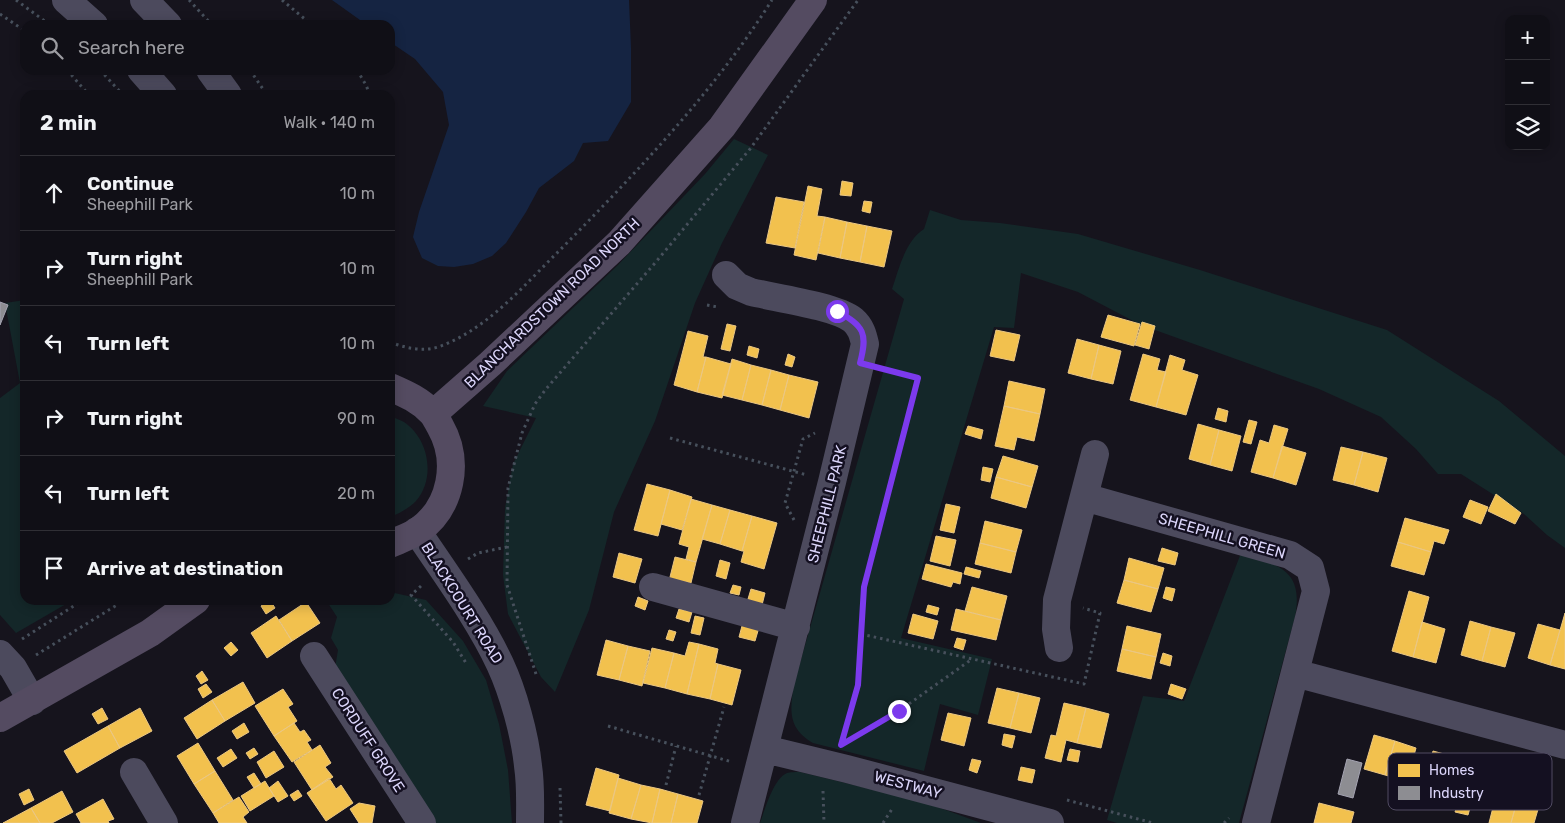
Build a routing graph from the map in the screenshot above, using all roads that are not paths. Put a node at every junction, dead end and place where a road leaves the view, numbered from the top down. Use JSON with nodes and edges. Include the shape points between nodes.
{"nodes":[{"id":1,"x":66,"y":0,"type":"edge"},
{"id":2,"x":144,"y":0,"type":"edge"},
{"id":3,"x":813,"y":0,"type":"edge"},
{"id":4,"x":88,"y":20,"type":"edge"},
{"id":5,"x":163,"y":20,"type":"edge"},
{"id":6,"x":145,"y":75,"type":"edge"},
{"id":7,"x":214,"y":75,"type":"edge"},
{"id":8,"x":159,"y":90,"type":"edge"},
{"id":9,"x":224,"y":90,"type":"edge"},
{"id":10,"x":726,"y":275,"type":"dead end"},
{"id":11,"x":395,"y":389,"type":"edge"},
{"id":12,"x":433,"y":414,"type":"junction"},
{"id":13,"x":1095,"y":454,"type":"dead end"},
{"id":14,"x":1084,"y":497,"type":"junction"},
{"id":15,"x":417,"y":531,"type":"junction"},
{"id":16,"x":395,"y":542,"type":"edge"},
{"id":17,"x":653,"y":587,"type":"dead end"},
{"id":18,"x":189,"y":605,"type":"edge"},
{"id":19,"x":796,"y":627,"type":"junction"},
{"id":20,"x":1059,"y":648,"type":"dead end"},
{"id":21,"x":314,"y":656,"type":"dead end"},
{"id":22,"x":5,"y":659,"type":"edge"},
{"id":23,"x":1295,"y":673,"type":"junction"},
{"id":24,"x":32,"y":701,"type":"junction"},
{"id":25,"x":0,"y":718,"type":"edge"},
{"id":26,"x":1565,"y":745,"type":"edge"},
{"id":27,"x":763,"y":760,"type":"junction"},
{"id":28,"x":134,"y":772,"type":"dead end"},
{"id":29,"x":164,"y":823,"type":"edge"},
{"id":30,"x":422,"y":823,"type":"edge"},
{"id":31,"x":530,"y":823,"type":"edge"},
{"id":32,"x":745,"y":823,"type":"edge"},
{"id":33,"x":1050,"y":823,"type":"edge"},
{"id":34,"x":1256,"y":823,"type":"edge"}],
"edges":[{"from":1,"to":4,"type":"street"},
{"from":2,"to":5,"type":"street"},
{"from":3,"to":12,"type":"main road","name":"BLANCHARDSTOWN ROAD NORTH","via":[[722,127],[619,244]]},
{"from":6,"to":8,"type":"street"},
{"from":7,"to":9,"type":"street"},
{"from":10,"to":19,"type":"street","name":"SHEEPHILL PARK","via":[[737,286],[751,292],[837,311],[854,320],[862,331],[865,344]]},
{"from":11,"to":12,"type":"main road","via":[[412,396]]},
{"from":12,"to":15,"type":"main road","via":[[447,438],[452,465],[447,492],[434,516]]},
{"from":13,"to":14,"type":"street"},
{"from":14,"to":20,"type":"street","via":[[1057,600]]},
{"from":14,"to":23,"type":"street","name":"SHEEPHILL GREEN","via":[[1290,555],[1310,568],[1316,591]]},
{"from":15,"to":16,"type":"main road"},
{"from":15,"to":31,"type":"street","name":"BLACKCOURT ROAD","via":[[500,664],[518,718],[528,766]]},
{"from":17,"to":19,"type":"street"},
{"from":18,"to":24,"type":"main road","via":[[150,633]]},
{"from":19,"to":27,"type":"street","name":"SHEEPHILL PARK"},
{"from":21,"to":30,"type":"street","name":"CORDUFF GROVE"},
{"from":22,"to":24,"type":"street"},
{"from":23,"to":26,"type":"street"},
{"from":23,"to":34,"type":"street","name":"SHEEPHILL GREEN"},
{"from":24,"to":25,"type":"main road"},
{"from":27,"to":32,"type":"street","name":"SHEEPHILL PARK"},
{"from":27,"to":33,"type":"street","name":"WESTWAY","via":[[847,769]]},
{"from":28,"to":29,"type":"street"}]}
